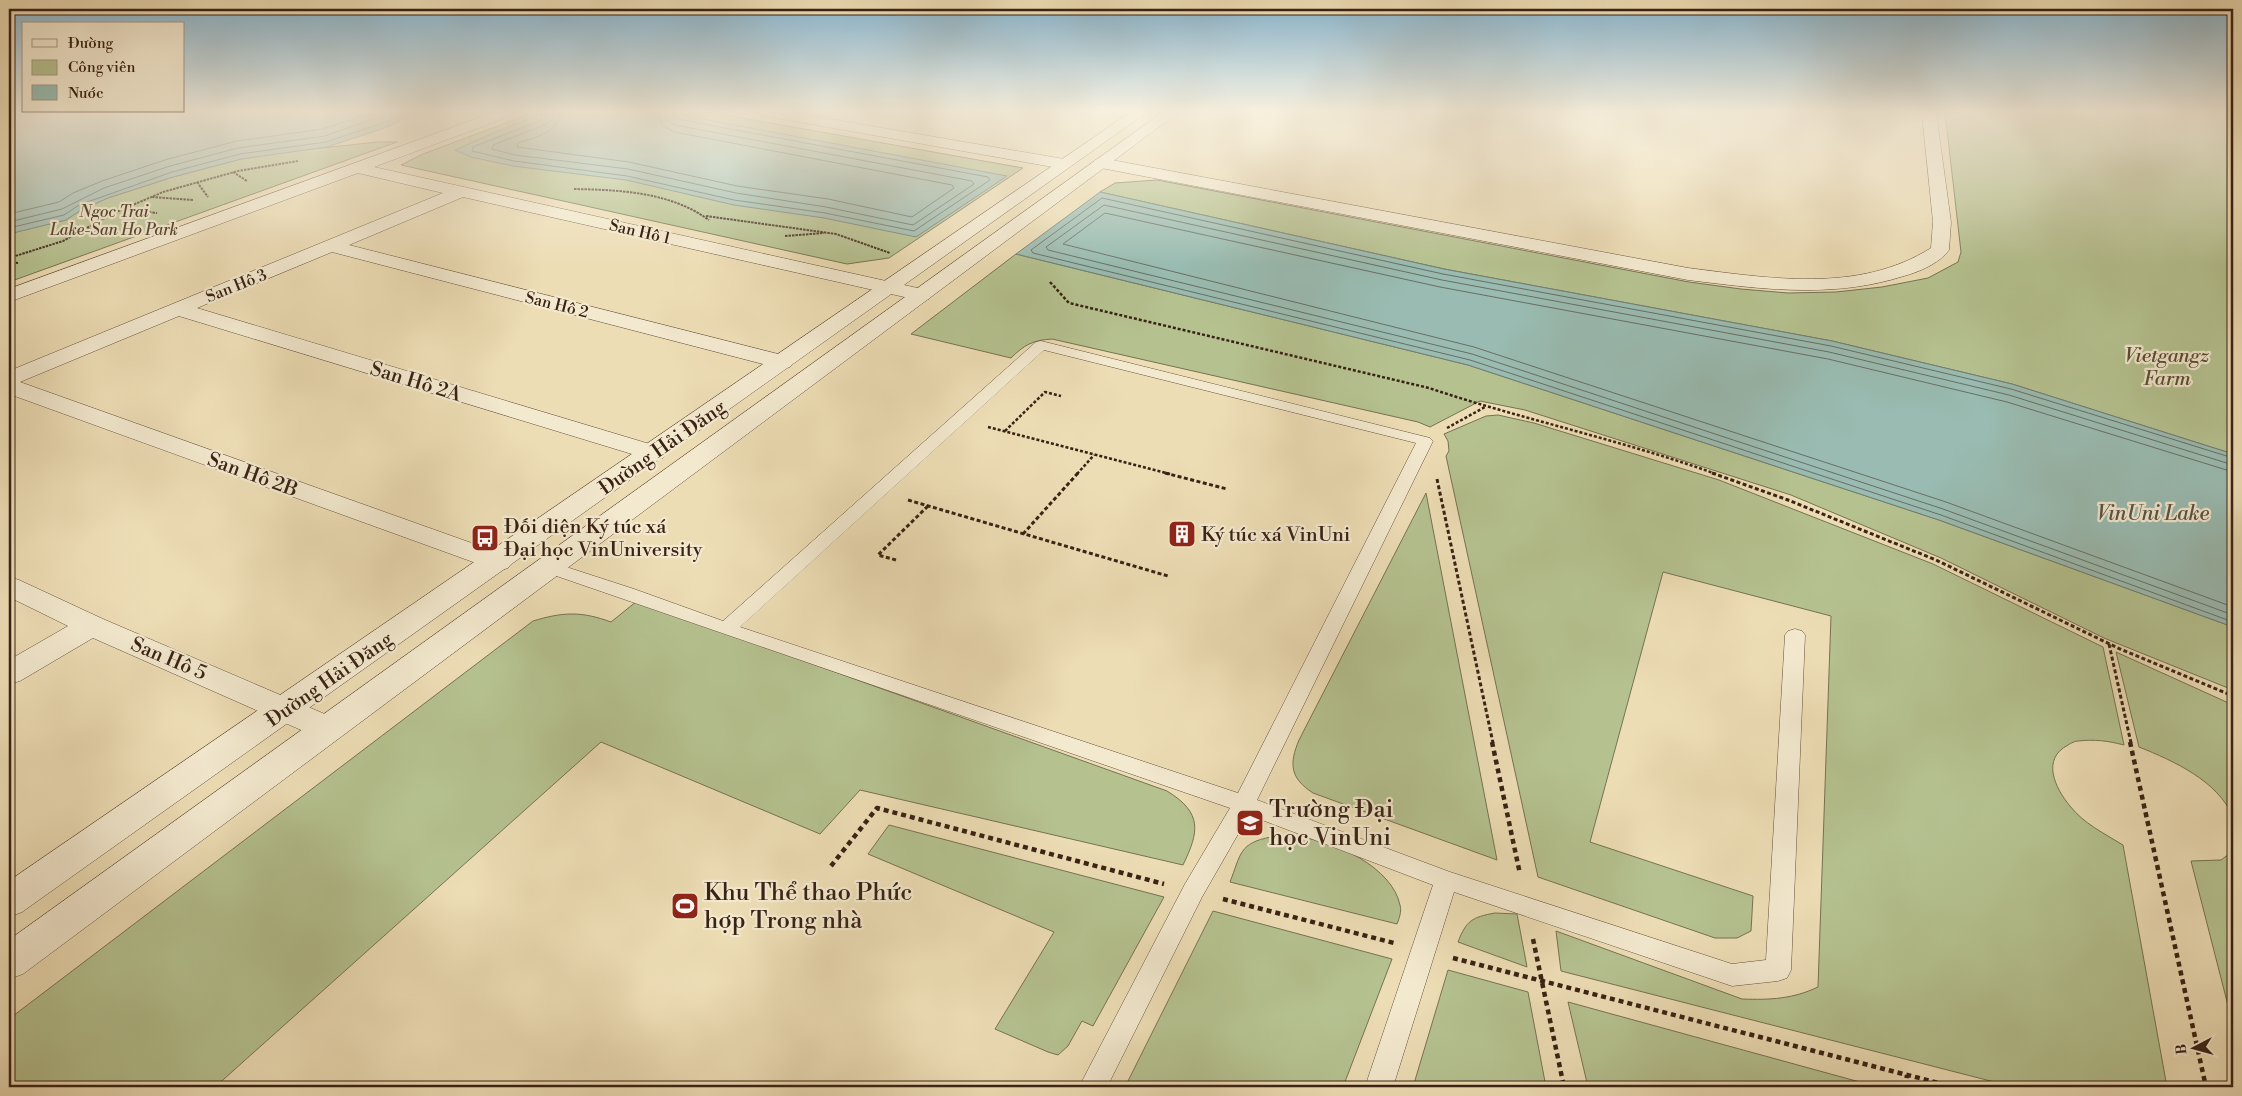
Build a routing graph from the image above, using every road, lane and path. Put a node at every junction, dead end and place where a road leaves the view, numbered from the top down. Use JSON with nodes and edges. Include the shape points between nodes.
{"nodes":[{"id":1,"x":286,"y":163,"type":"edge"},
{"id":2,"x":370,"y":163,"type":"edge"},
{"id":3,"x":1059,"y":163,"type":"edge"},
{"id":4,"x":1101,"y":163,"type":"joint"},
{"id":5,"x":1935,"y":163,"type":"edge"},
{"id":6,"x":1064,"y":164,"type":"joint"},
{"id":7,"x":357,"y":168,"type":"junction"},
{"id":8,"x":233,"y":172,"type":"junction"},
{"id":9,"x":197,"y":182,"type":"junction"},
{"id":10,"x":254,"y":186,"type":"dead end"},
{"id":11,"x":462,"y":191,"type":"junction"},
{"id":12,"x":150,"y":197,"type":"junction"},
{"id":13,"x":194,"y":200,"type":"dead end"},
{"id":14,"x":202,"y":200,"type":"dead end"},
{"id":15,"x":121,"y":210,"type":"junction"},
{"id":16,"x":159,"y":213,"type":"dead end"},
{"id":17,"x":704,"y":216,"type":"dead end"},
{"id":18,"x":829,"y":233,"type":"junction"},
{"id":19,"x":782,"y":236,"type":"dead end"},
{"id":20,"x":332,"y":246,"type":"junction"},
{"id":21,"x":892,"y":254,"type":"dead end"},
{"id":22,"x":9,"y":258,"type":"edge"},
{"id":23,"x":13,"y":263,"type":"dead end"},
{"id":24,"x":9,"y":266,"type":"edge"},
{"id":25,"x":1050,"y":282,"type":"dead end"},
{"id":26,"x":889,"y":287,"type":"junction"},
{"id":27,"x":922,"y":294,"type":"junction"},
{"id":28,"x":9,"y":296,"type":"edge"},
{"id":29,"x":178,"y":309,"type":"junction"},
{"id":30,"x":782,"y":362,"type":"junction"},
{"id":31,"x":9,"y":379,"type":"edge"},
{"id":32,"x":9,"y":386,"type":"edge"},
{"id":33,"x":1060,"y":396,"type":"dead end"},
{"id":34,"x":1485,"y":406,"type":"junction"},
{"id":35,"x":958,"y":420,"type":"junction"},
{"id":36,"x":1004,"y":431,"type":"junction"},
{"id":37,"x":1425,"y":441,"type":"junction"},
{"id":38,"x":654,"y":453,"type":"junction"},
{"id":39,"x":1094,"y":454,"type":"junction"},
{"id":40,"x":1412,"y":465,"type":"junction"},
{"id":41,"x":1227,"y":489,"type":"dead end"},
{"id":42,"x":878,"y":491,"type":"junction"},
{"id":43,"x":928,"y":506,"type":"junction"},
{"id":44,"x":1023,"y":534,"type":"junction"},
{"id":45,"x":896,"y":560,"type":"dead end"},
{"id":46,"x":498,"y":562,"type":"junction"},
{"id":47,"x":548,"y":568,"type":"junction"},
{"id":48,"x":1168,"y":576,"type":"dead end"},
{"id":49,"x":9,"y":586,"type":"edge"},
{"id":50,"x":92,"y":626,"type":"junction"},
{"id":51,"x":726,"y":629,"type":"junction"},
{"id":52,"x":1795,"y":634,"type":"dead end"},
{"id":53,"x":2109,"y":644,"type":"junction"},
{"id":54,"x":9,"y":673,"type":"edge"},
{"id":55,"x":2233,"y":696,"type":"edge"},
{"id":56,"x":286,"y":709,"type":"junction"},
{"id":57,"x":329,"y":729,"type":"junction"},
{"id":58,"x":1244,"y":804,"type":"junction"},
{"id":59,"x":831,"y":866,"type":"dead end"},
{"id":60,"x":1446,"y":880,"type":"junction"},
{"id":61,"x":1193,"y":891,"type":"junction"},
{"id":62,"x":9,"y":902,"type":"edge"},
{"id":63,"x":1526,"y":905,"type":"junction"},
{"id":64,"x":1423,"y":951,"type":"junction"},
{"id":65,"x":9,"y":962,"type":"edge"},
{"id":66,"x":1541,"y":980,"type":"junction"},
{"id":67,"x":1908,"y":1075,"type":"junction"},
{"id":68,"x":1093,"y":1087,"type":"edge"},
{"id":69,"x":1379,"y":1087,"type":"edge"},
{"id":70,"x":1564,"y":1087,"type":"edge"},
{"id":71,"x":1905,"y":1087,"type":"edge"},
{"id":72,"x":1954,"y":1087,"type":"edge"},
{"id":73,"x":2206,"y":1087,"type":"edge"}],
"edges":[{"from":1,"to":8,"type":"path"},
{"from":2,"to":7,"type":"street"},
{"from":3,"to":6,"type":"street"},
{"from":4,"to":5,"type":"street","via":[[1688,274],[1760,283],[1824,285],[1874,279],[1900,272],[1940,250],[1942,222]]},
{"from":4,"to":27,"type":"street","name":"Đường Hải Đăng"},
{"from":6,"to":26,"type":"street","name":"Đường Hải Đăng"},
{"from":7,"to":11,"type":"street","name":"San Hô 1"},
{"from":7,"to":28,"type":"street"},
{"from":8,"to":9,"type":"path"},
{"from":8,"to":10,"type":"path"},
{"from":9,"to":12,"type":"path"},
{"from":9,"to":14,"type":"path","via":[[211,201]]},
{"from":11,"to":20,"type":"street","name":"San Hô 3"},
{"from":11,"to":26,"type":"street","name":"San Hô 1"},
{"from":12,"to":13,"type":"path"},
{"from":12,"to":15,"type":"path"},
{"from":15,"to":16,"type":"path"},
{"from":15,"to":22,"type":"path","via":[[63,241]]},
{"from":17,"to":18,"type":"path"},
{"from":18,"to":19,"type":"path"},
{"from":18,"to":21,"type":"path"},
{"from":20,"to":29,"type":"street","name":"San Hô 3"},
{"from":20,"to":30,"type":"street","name":"San Hô 2"},
{"from":23,"to":24,"type":"path"},
{"from":25,"to":34,"type":"path","via":[[1069,303],[1402,381]]},
{"from":26,"to":27,"type":"street","name":"San Hô 1"},
{"from":26,"to":30,"type":"street","name":"Đường Hải Đăng"},
{"from":27,"to":47,"type":"street","name":"Đường Hải Đăng"},
{"from":29,"to":31,"type":"street","name":"San Hô 3"},
{"from":29,"to":38,"type":"street","name":"San Hô 2A"},
{"from":30,"to":38,"type":"street","name":"Đường Hải Đăng"},
{"from":32,"to":46,"type":"street","name":"San Hô 2B"},
{"from":33,"to":36,"type":"path","via":[[1045,392]]},
{"from":34,"to":37,"type":"path"},
{"from":34,"to":53,"type":"path","via":[[1682,462],[1788,500],[1936,560]]},
{"from":35,"to":36,"type":"path"},
{"from":35,"to":37,"type":"lane","via":[[1041,345]]},
{"from":35,"to":42,"type":"lane"},
{"from":36,"to":39,"type":"path"},
{"from":37,"to":40,"type":"lane"},
{"from":38,"to":46,"type":"street","name":"Đường Hải Đăng"},
{"from":39,"to":41,"type":"path"},
{"from":39,"to":44,"type":"path"},
{"from":40,"to":58,"type":"lane"},
{"from":40,"to":63,"type":"path","via":[[1436,471]]},
{"from":42,"to":43,"type":"path"},
{"from":42,"to":51,"type":"lane"},
{"from":43,"to":44,"type":"path"},
{"from":43,"to":45,"type":"path","via":[[878,555]]},
{"from":44,"to":48,"type":"path"},
{"from":46,"to":56,"type":"street","name":"Đường Hải Đăng"},
{"from":47,"to":51,"type":"lane"},
{"from":47,"to":57,"type":"street","name":"Đường Hải Đăng"},
{"from":49,"to":50,"type":"street","name":"San Hô 5"},
{"from":50,"to":54,"type":"street"},
{"from":50,"to":56,"type":"street","name":"San Hô 5"},
{"from":51,"to":58,"type":"lane"},
{"from":52,"to":63,"type":"lane","via":[[1778,970],[1732,975]]},
{"from":53,"to":55,"type":"path"},
{"from":53,"to":73,"type":"path"},
{"from":56,"to":57,"type":"street","name":"San Hô 5"},
{"from":56,"to":62,"type":"street","name":"Đường Hải Đăng"},
{"from":57,"to":65,"type":"street","name":"Đường Hải Đăng"},
{"from":58,"to":60,"type":"lane"},
{"from":58,"to":61,"type":"lane"},
{"from":59,"to":61,"type":"path","via":[[878,808]]},
{"from":60,"to":63,"type":"lane"},
{"from":60,"to":64,"type":"lane"},
{"from":61,"to":64,"type":"path"},
{"from":61,"to":68,"type":"lane"},
{"from":63,"to":66,"type":"path"},
{"from":64,"to":66,"type":"path"},
{"from":64,"to":69,"type":"lane"},
{"from":66,"to":67,"type":"path"},
{"from":66,"to":70,"type":"path"},
{"from":67,"to":71,"type":"path"},
{"from":67,"to":72,"type":"path"}]}
